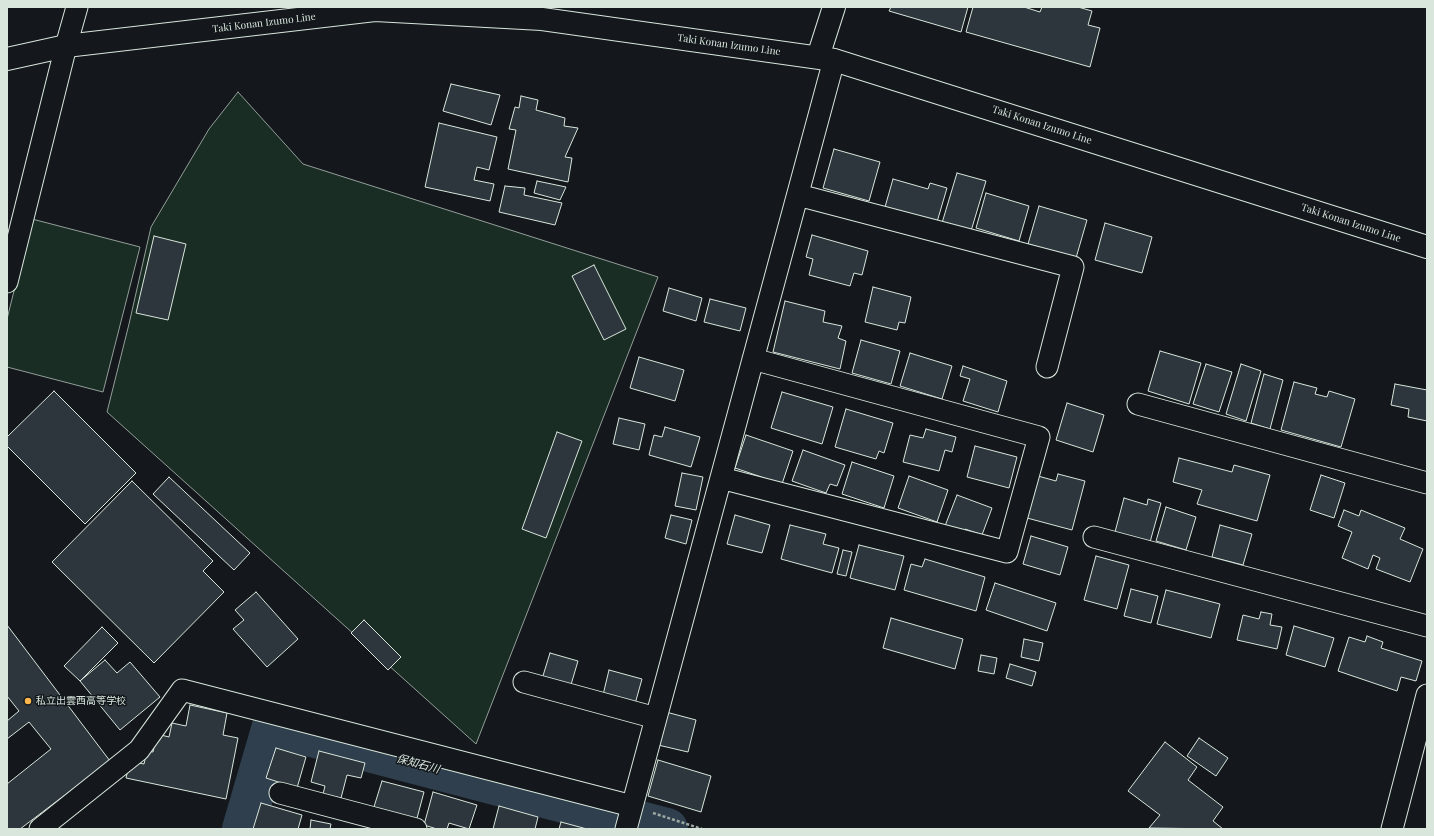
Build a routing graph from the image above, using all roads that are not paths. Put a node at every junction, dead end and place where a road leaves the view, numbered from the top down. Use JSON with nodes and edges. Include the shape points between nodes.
{"nodes":[{"id":1,"x":77,"y":7,"type":"edge"},
{"id":2,"x":834,"y":7,"type":"edge"},
{"id":3,"x":375,"y":9,"type":"edge"},
{"id":4,"x":66,"y":46,"type":"junction"},
{"id":5,"x":826,"y":58,"type":"junction"},
{"id":6,"x":7,"y":59,"type":"edge"},
{"id":7,"x":798,"y":195,"type":"junction"},
{"id":8,"x":1427,"y":247,"type":"edge"},
{"id":9,"x":10,"y":259,"type":"edge"},
{"id":10,"x":7,"y":282,"type":"edge"},
{"id":11,"x":753,"y":359,"type":"junction"},
{"id":12,"x":1047,"y":367,"type":"dead end"},
{"id":13,"x":1138,"y":404,"type":"dead end"},
{"id":14,"x":721,"y":478,"type":"junction"},
{"id":15,"x":1427,"y":483,"type":"edge"},
{"id":16,"x":1094,"y":537,"type":"dead end"},
{"id":17,"x":1427,"y":626,"type":"edge"},
{"id":18,"x":524,"y":682,"type":"dead end"},
{"id":19,"x":1427,"y":695,"type":"edge"},
{"id":20,"x":656,"y":718,"type":"junction"},
{"id":21,"x":280,"y":792,"type":"dead end"},
{"id":22,"x":632,"y":806,"type":"junction"},
{"id":23,"x":40,"y":829,"type":"edge"},
{"id":24,"x":416,"y":829,"type":"edge"},
{"id":25,"x":626,"y":829,"type":"edge"},
{"id":26,"x":1392,"y":829,"type":"edge"}],
"edges":[{"from":1,"to":4,"type":"street"},
{"from":2,"to":5,"type":"main road"},
{"from":3,"to":4,"type":"main road","name":"Taki Konan Izumo Line"},
{"from":3,"to":5,"type":"main road","name":"Taki Konan Izumo Line","via":[[542,19]]},
{"from":4,"to":6,"type":"main road","name":"Taki Konan Izumo Line"},
{"from":4,"to":9,"type":"street"},
{"from":5,"to":7,"type":"street"},
{"from":5,"to":8,"type":"main road","name":"Taki Konan Izumo Line"},
{"from":7,"to":11,"type":"street"},
{"from":7,"to":12,"type":"street","via":[[1073,267]]},
{"from":9,"to":10,"type":"street"},
{"from":11,"to":14,"type":"street"},
{"from":11,"to":14,"type":"street","via":[[1039,437],[1007,552]]},
{"from":13,"to":15,"type":"street"},
{"from":14,"to":20,"type":"street"},
{"from":16,"to":17,"type":"street"},
{"from":18,"to":20,"type":"street"},
{"from":19,"to":26,"type":"street"},
{"from":20,"to":22,"type":"street"},
{"from":21,"to":24,"type":"street"},
{"from":22,"to":23,"type":"street","via":[[182,690],[139,750]]},
{"from":22,"to":25,"type":"street"}]}
